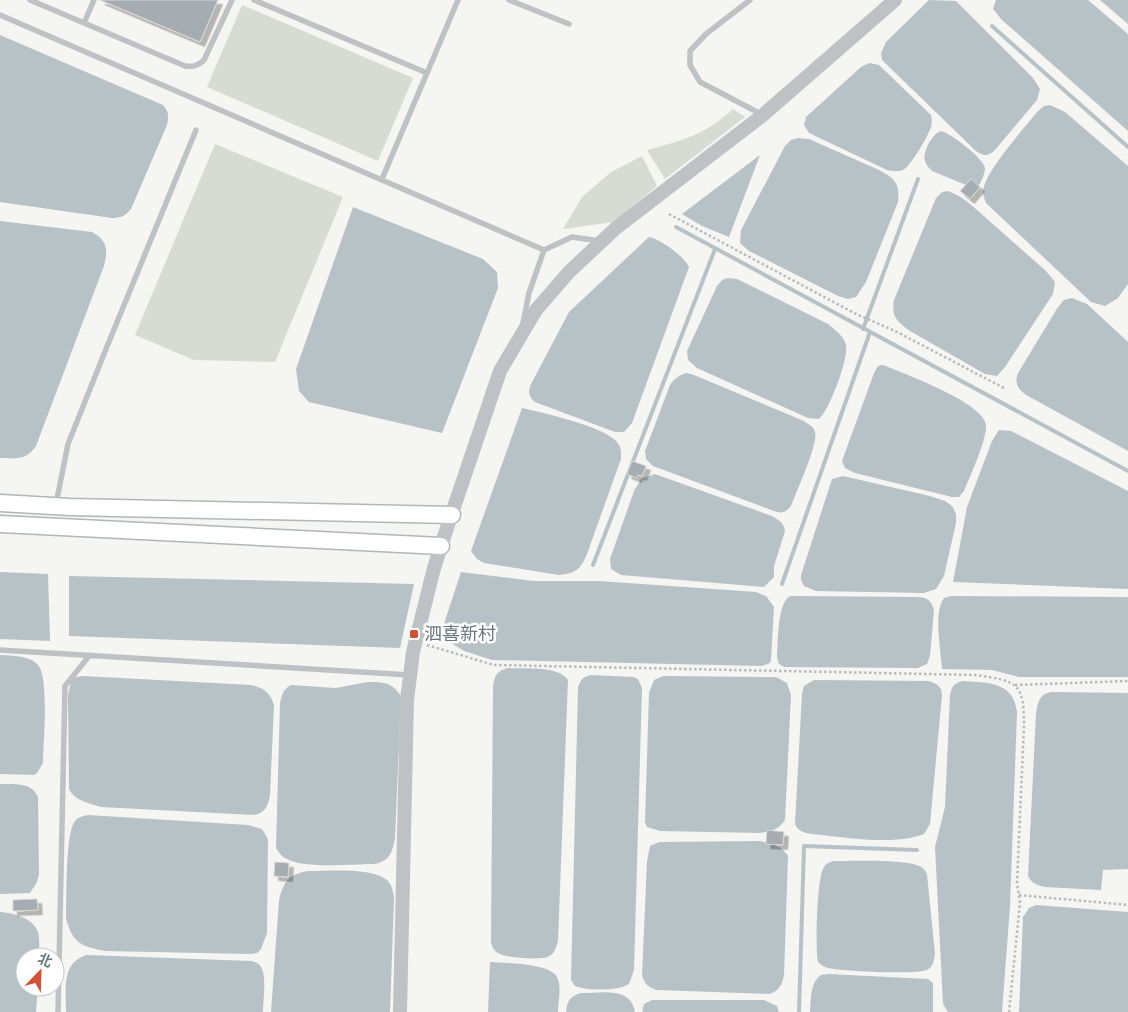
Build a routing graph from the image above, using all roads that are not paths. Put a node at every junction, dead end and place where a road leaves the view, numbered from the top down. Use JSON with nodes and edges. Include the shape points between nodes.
{"nodes":[{"id":1,"x":30,"y":0,"type":"edge"},
{"id":2,"x":94,"y":0,"type":"edge"},
{"id":3,"x":232,"y":0,"type":"edge"},
{"id":4,"x":254,"y":0,"type":"edge"},
{"id":5,"x":458,"y":0,"type":"edge"},
{"id":6,"x":509,"y":0,"type":"edge"},
{"id":7,"x":750,"y":0,"type":"edge"},
{"id":8,"x":895,"y":0,"type":"edge"},
{"id":9,"x":0,"y":15,"type":"edge"},
{"id":10,"x":84,"y":23,"type":"junction"},
{"id":11,"x":569,"y":24,"type":"dead end"},
{"id":12,"x":427,"y":74,"type":"junction"},
{"id":13,"x":763,"y":115,"type":"junction"},
{"id":14,"x":196,"y":130,"type":"dead end"},
{"id":15,"x":382,"y":179,"type":"junction"},
{"id":16,"x":602,"y":241,"type":"junction"},
{"id":17,"x":544,"y":250,"type":"junction"},
{"id":18,"x":521,"y":335,"type":"junction"},
{"id":19,"x":0,"y":503,"type":"edge"},
{"id":20,"x":55,"y":506,"type":"junction"},
{"id":21,"x":452,"y":515,"type":"junction"},
{"id":22,"x":0,"y":524,"type":"edge"},
{"id":23,"x":442,"y":546,"type":"junction"},
{"id":24,"x":0,"y":650,"type":"edge"},
{"id":25,"x":89,"y":656,"type":"junction"},
{"id":26,"x":410,"y":675,"type":"junction"},
{"id":27,"x":58,"y":1012,"type":"edge"},
{"id":28,"x":400,"y":1012,"type":"edge"}],
"edges":[{"from":1,"to":10,"type":"lane"},
{"from":2,"to":10,"type":"lane"},
{"from":3,"to":10,"type":"lane","via":[[199,65],[185,66]]},
{"from":4,"to":12,"type":"lane"},
{"from":5,"to":12,"type":"lane"},
{"from":6,"to":11,"type":"lane"},
{"from":7,"to":13,"type":"lane","via":[[706,34],[690,51],[690,66],[700,82]]},
{"from":8,"to":13,"type":"street"},
{"from":9,"to":15,"type":"lane"},
{"from":12,"to":15,"type":"lane"},
{"from":13,"to":16,"type":"street"},
{"from":14,"to":20,"type":"lane","via":[[68,444]]},
{"from":15,"to":17,"type":"lane"},
{"from":16,"to":17,"type":"lane","via":[[572,237]]},
{"from":16,"to":18,"type":"street","via":[[536,310]]},
{"from":17,"to":18,"type":"lane","via":[[529,293]]},
{"from":18,"to":21,"type":"street","via":[[500,371]]},
{"from":19,"to":20,"type":"main road"},
{"from":20,"to":21,"type":"main road"},
{"from":21,"to":23,"type":"street"},
{"from":22,"to":23,"type":"main road"},
{"from":23,"to":26,"type":"street"},
{"from":24,"to":25,"type":"lane"},
{"from":25,"to":26,"type":"lane"},
{"from":25,"to":27,"type":"lane","via":[[65,686]]},
{"from":26,"to":28,"type":"street"}]}
